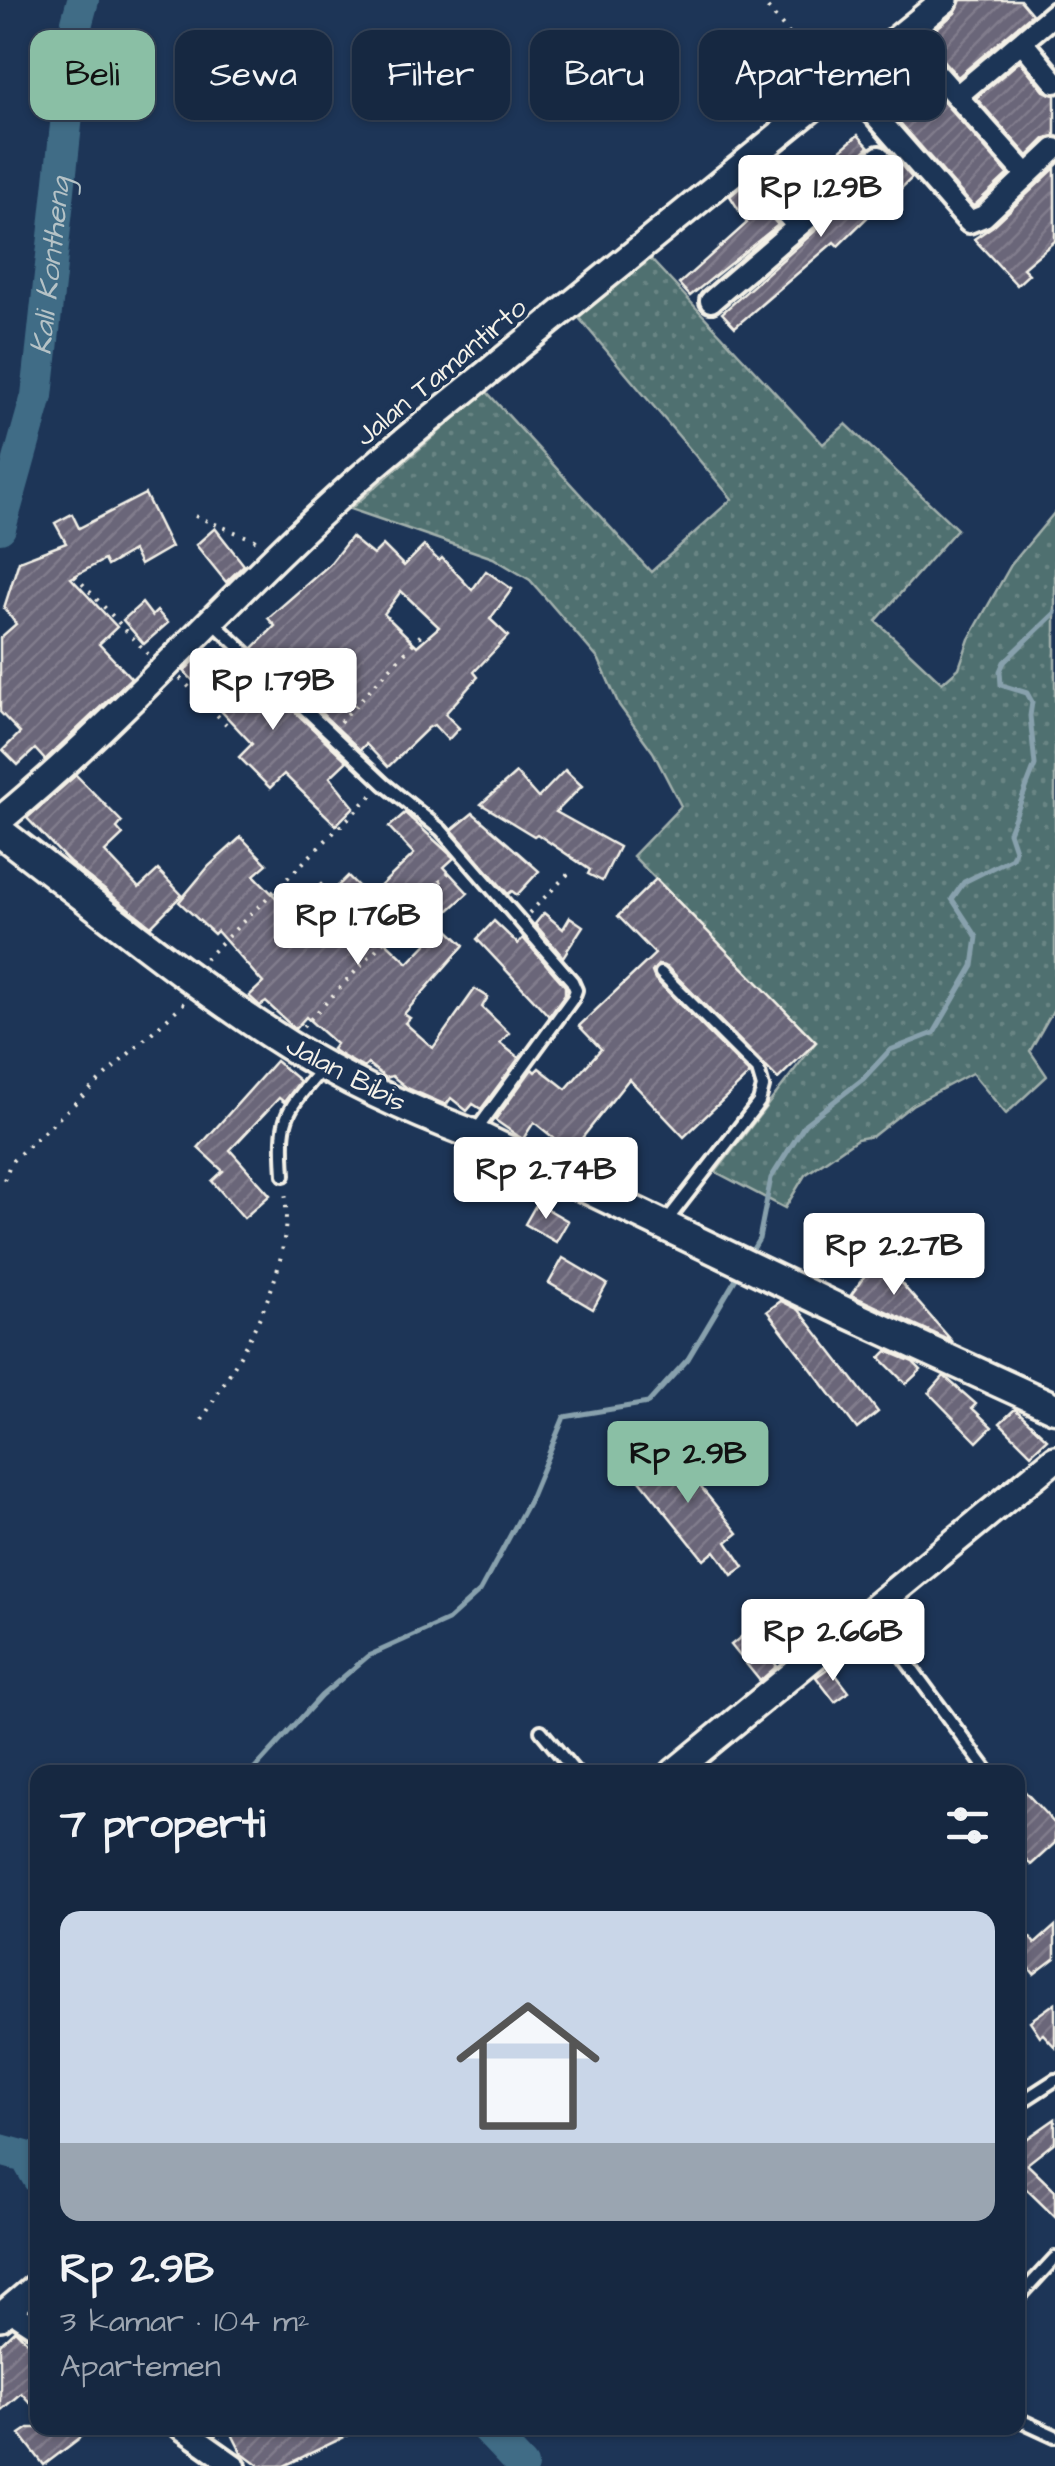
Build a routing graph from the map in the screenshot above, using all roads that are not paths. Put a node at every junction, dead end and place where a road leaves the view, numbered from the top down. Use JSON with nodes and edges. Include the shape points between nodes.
{"nodes":[{"id":1,"x":945,"y":0,"type":"edge"},
{"id":2,"x":1042,"y":0,"type":"edge"},
{"id":3,"x":1055,"y":14,"type":"edge"},
{"id":4,"x":908,"y":30,"type":"edge"},
{"id":5,"x":1022,"y":42,"type":"junction"},
{"id":6,"x":1055,"y":82,"type":"edge"},
{"id":7,"x":945,"y":83,"type":"edge"},
{"id":8,"x":957,"y":96,"type":"junction"},
{"id":9,"x":797,"y":120,"type":"edge"},
{"id":10,"x":873,"y":120,"type":"edge"},
{"id":11,"x":1055,"y":149,"type":"edge"},
{"id":12,"x":880,"y":156,"type":"dead end"},
{"id":13,"x":741,"y":164,"type":"junction"},
{"id":14,"x":1027,"y":175,"type":"junction"},
{"id":15,"x":797,"y":225,"type":"junction"},
{"id":16,"x":711,"y":301,"type":"dead end"},
{"id":17,"x":212,"y":622,"type":"junction"},
{"id":18,"x":0,"y":820,"type":"edge"},
{"id":19,"x":0,"y":832,"type":"edge"},
{"id":20,"x":661,"y":973,"type":"dead end"},
{"id":21,"x":324,"y":1066,"type":"junction"},
{"id":22,"x":473,"y":1134,"type":"junction"},
{"id":23,"x":284,"y":1175,"type":"road end"},
{"id":24,"x":664,"y":1225,"type":"junction"},
{"id":25,"x":1055,"y":1408,"type":"edge"},
{"id":26,"x":1055,"y":1459,"type":"edge"},
{"id":27,"x":870,"y":1612,"type":"junction"},
{"id":28,"x":541,"y":1731,"type":"dead end"},
{"id":29,"x":569,"y":1765,"type":"edge"},
{"id":30,"x":683,"y":1765,"type":"edge"},
{"id":31,"x":983,"y":1765,"type":"edge"},
{"id":32,"x":1055,"y":2080,"type":"edge"},
{"id":33,"x":1025,"y":2099,"type":"edge"},
{"id":34,"x":1055,"y":2258,"type":"edge"},
{"id":35,"x":1025,"y":2290,"type":"edge"},
{"id":36,"x":30,"y":2292,"type":"edge"},
{"id":37,"x":4,"y":2313,"type":"edge"},
{"id":38,"x":30,"y":2325,"type":"edge"},
{"id":39,"x":1025,"y":2422,"type":"edge"},
{"id":40,"x":191,"y":2435,"type":"edge"},
{"id":41,"x":1055,"y":2436,"type":"edge"},
{"id":42,"x":235,"y":2466,"type":"edge"}],
"edges":[{"from":1,"to":4,"type":"street","name":"Jalan Tamantirto"},
{"from":2,"to":3,"type":"street"},
{"from":3,"to":5,"type":"street"},
{"from":5,"to":6,"type":"street"},
{"from":5,"to":8,"type":"street"},
{"from":7,"to":8,"type":"street"},
{"from":8,"to":14,"type":"street"},
{"from":9,"to":13,"type":"street","name":"Jalan Tamantirto"},
{"from":10,"to":14,"type":"street","via":[[969,222]]},
{"from":11,"to":14,"type":"street"},
{"from":12,"to":15,"type":"street"},
{"from":13,"to":15,"type":"street"},
{"from":13,"to":17,"type":"street","name":"Jalan Tamantirto","via":[[353,484]]},
{"from":15,"to":16,"type":"street"},
{"from":17,"to":18,"type":"street","name":"Jalan Tamantirto"},
{"from":17,"to":22,"type":"lane","via":[[441,830],[572,980],[576,990]]},
{"from":19,"to":21,"type":"main road","name":"Jalan Bibis","via":[[195,981]]},
{"from":20,"to":24,"type":"lane","via":[[758,1070],[763,1088]]},
{"from":21,"to":22,"type":"main road","name":"Jalan Bibis"},
{"from":21,"to":23,"type":"lane","via":[[285,1119]]},
{"from":22,"to":24,"type":"main road","name":"Jalan Bibis"},
{"from":24,"to":25,"type":"main road","name":"Jalan Bibis"},
{"from":26,"to":27,"type":"street"},
{"from":27,"to":30,"type":"street"},
{"from":27,"to":31,"type":"lane"},
{"from":28,"to":29,"type":"lane"},
{"from":32,"to":33,"type":"lane"},
{"from":34,"to":35,"type":"lane"},
{"from":36,"to":37,"type":"street"},
{"from":37,"to":38,"type":"street"},
{"from":39,"to":41,"type":"lane"},
{"from":40,"to":42,"type":"street"}]}
